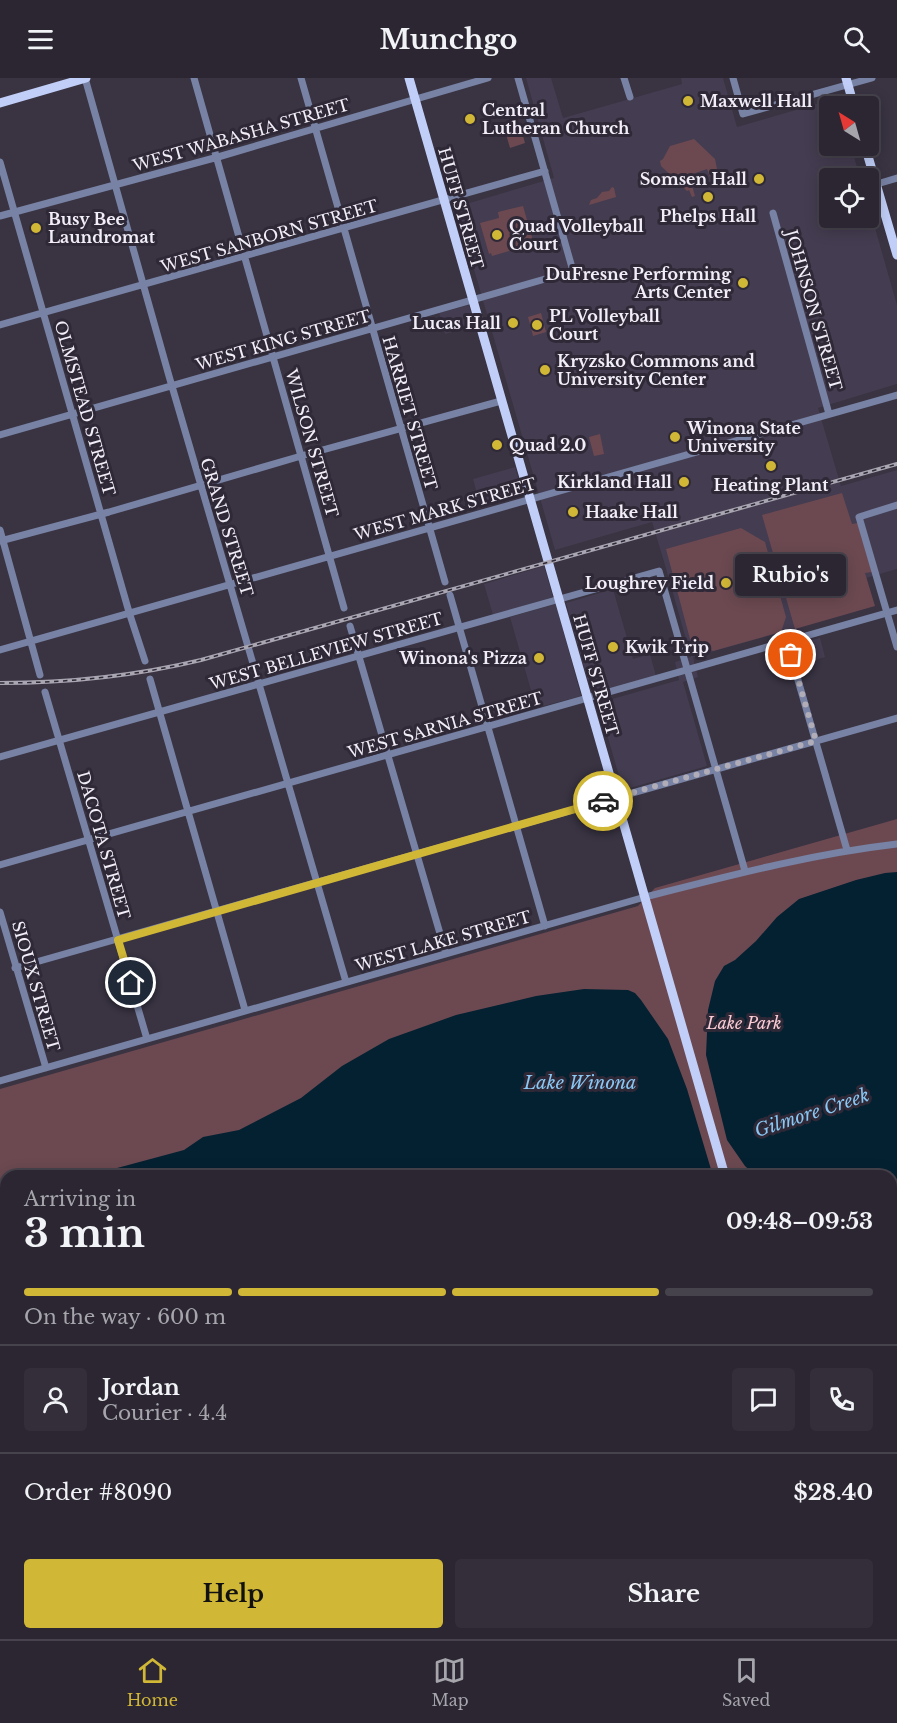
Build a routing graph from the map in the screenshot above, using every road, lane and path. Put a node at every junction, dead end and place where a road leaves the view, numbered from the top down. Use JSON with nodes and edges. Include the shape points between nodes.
{"nodes":[{"id":1,"x":85,"y":78,"type":"edge"},
{"id":2,"x":194,"y":78,"type":"edge"},
{"id":3,"x":301,"y":78,"type":"edge"},
{"id":4,"x":409,"y":78,"type":"edge"},
{"id":5,"x":488,"y":78,"type":"edge"},
{"id":6,"x":518,"y":78,"type":"edge"},
{"id":7,"x":624,"y":78,"type":"edge"},
{"id":8,"x":733,"y":78,"type":"edge"},
{"id":9,"x":872,"y":78,"type":"edge"},
{"id":10,"x":847,"y":82,"type":"edge"},
{"id":11,"x":415,"y":98,"type":"junction"},
{"id":12,"x":630,"y":98,"type":"dead end"},
{"id":13,"x":0,"y":102,"type":"edge"},
{"id":14,"x":315,"y":129,"type":"junction"},
{"id":15,"x":218,"y":157,"type":"junction"},
{"id":16,"x":0,"y":162,"type":"edge"},
{"id":17,"x":545,"y":171,"type":"junction"},
{"id":18,"x":897,"y":178,"type":"edge"},
{"id":19,"x":879,"y":183,"type":"edge"},
{"id":20,"x":116,"y":185,"type":"junction"},
{"id":21,"x":879,"y":191,"type":"edge"},
{"id":22,"x":444,"y":200,"type":"junction"},
{"id":23,"x":14,"y":212,"type":"junction"},
{"id":24,"x":773,"y":213,"type":"dead end"},
{"id":25,"x":0,"y":216,"type":"edge"},
{"id":26,"x":342,"y":227,"type":"junction"},
{"id":27,"x":897,"y":255,"type":"edge"},
{"id":28,"x":245,"y":256,"type":"junction"},
{"id":29,"x":143,"y":286,"type":"junction"},
{"id":30,"x":472,"y":300,"type":"junction"},
{"id":31,"x":43,"y":312,"type":"junction"},
{"id":32,"x":0,"y":325,"type":"edge"},
{"id":33,"x":372,"y":329,"type":"junction"},
{"id":34,"x":273,"y":357,"type":"junction"},
{"id":35,"x":172,"y":386,"type":"junction"},
{"id":36,"x":897,"y":395,"type":"edge"},
{"id":37,"x":501,"y":400,"type":"junction"},
{"id":38,"x":73,"y":413,"type":"junction"},
{"id":39,"x":830,"y":414,"type":"junction"},
{"id":40,"x":402,"y":429,"type":"junction"},
{"id":41,"x":0,"y":435,"type":"edge"},
{"id":42,"x":301,"y":457,"type":"junction"},
{"id":43,"x":201,"y":486,"type":"junction"},
{"id":44,"x":530,"y":499,"type":"junction"},
{"id":45,"x":897,"y":506,"type":"edge"},
{"id":46,"x":101,"y":514,"type":"junction"},
{"id":47,"x":429,"y":528,"type":"junction"},
{"id":48,"x":0,"y":530,"type":"edge"},
{"id":49,"x":2,"y":541,"type":"edge"},
{"id":50,"x":330,"y":556,"type":"junction"},
{"id":51,"x":445,"y":582,"type":"dead end"},
{"id":52,"x":231,"y":584,"type":"junction"},
{"id":53,"x":450,"y":595,"type":"dead end"},
{"id":54,"x":559,"y":598,"type":"junction"},
{"id":55,"x":344,"y":608,"type":"dead end"},
{"id":56,"x":897,"y":610,"type":"edge"},
{"id":57,"x":129,"y":612,"type":"junction"},
{"id":58,"x":887,"y":613,"type":"junction"},
{"id":59,"x":350,"y":626,"type":"dead end"},
{"id":60,"x":458,"y":627,"type":"junction"},
{"id":61,"x":30,"y":641,"type":"junction"},
{"id":62,"x":787,"y":642,"type":"junction"},
{"id":63,"x":897,"y":647,"type":"edge"},
{"id":64,"x":0,"y":650,"type":"edge"},
{"id":65,"x":359,"y":656,"type":"junction"},
{"id":66,"x":144,"y":660,"type":"dead end"},
{"id":67,"x":688,"y":670,"type":"junction"},
{"id":68,"x":40,"y":675,"type":"dead end"},
{"id":69,"x":150,"y":679,"type":"dead end"},
{"id":70,"x":260,"y":684,"type":"junction"},
{"id":71,"x":45,"y":692,"type":"dead end"},
{"id":72,"x":588,"y":699,"type":"junction"},
{"id":73,"x":160,"y":711,"type":"junction"},
{"id":74,"x":897,"y":718,"type":"edge"},
{"id":75,"x":488,"y":728,"type":"junction"},
{"id":76,"x":59,"y":740,"type":"junction"},
{"id":77,"x":816,"y":741,"type":"junction"},
{"id":78,"x":387,"y":756,"type":"junction"},
{"id":79,"x":0,"y":757,"type":"edge"},
{"id":80,"x":716,"y":769,"type":"junction"},
{"id":81,"x":288,"y":783,"type":"junction"},
{"id":82,"x":615,"y":798,"type":"junction"},
{"id":83,"x":189,"y":812,"type":"junction"},
{"id":84,"x":516,"y":826,"type":"junction"},
{"id":85,"x":90,"y":839,"type":"junction"},
{"id":86,"x":897,"y":844,"type":"edge"},
{"id":87,"x":847,"y":850,"type":"junction"},
{"id":88,"x":418,"y":856,"type":"junction"},
{"id":89,"x":0,"y":865,"type":"edge"},
{"id":90,"x":745,"y":872,"type":"junction"},
{"id":91,"x":317,"y":883,"type":"junction"},
{"id":92,"x":645,"y":897,"type":"junction"},
{"id":93,"x":0,"y":912,"type":"edge"},
{"id":94,"x":218,"y":912,"type":"junction"},
{"id":95,"x":545,"y":926,"type":"junction"},
{"id":96,"x":118,"y":940,"type":"junction"},
{"id":97,"x":446,"y":954,"type":"junction"},
{"id":98,"x":15,"y":968,"type":"junction"},
{"id":99,"x":346,"y":982,"type":"junction"},
{"id":100,"x":246,"y":1010,"type":"junction"},
{"id":101,"x":147,"y":1039,"type":"junction"},
{"id":102,"x":46,"y":1068,"type":"junction"},
{"id":103,"x":0,"y":1081,"type":"edge"},
{"id":104,"x":723,"y":1170,"type":"edge"}],
"edges":[{"from":1,"to":13,"type":"main road"},
{"from":1,"to":20,"type":"street","name":"GRAND STREET"},
{"from":2,"to":15,"type":"street","name":"WILSON STREET"},
{"from":3,"to":14,"type":"street","name":"HARRIET STREET"},
{"from":4,"to":11,"type":"main road","name":"HUFF STREET"},
{"from":5,"to":11,"type":"street","name":"WEST WABASHA STREET"},
{"from":6,"to":17,"type":"street"},
{"from":7,"to":12,"type":"street"},
{"from":8,"to":10,"type":"street","via":[[743,114]]},
{"from":9,"to":10,"type":"street"},
{"from":11,"to":14,"type":"street","name":"WEST WABASHA STREET"},
{"from":11,"to":22,"type":"main road","name":"HUFF STREET"},
{"from":14,"to":15,"type":"street","name":"WEST WABASHA STREET"},
{"from":14,"to":26,"type":"street","name":"HARRIET STREET"},
{"from":15,"to":20,"type":"street","name":"WEST WABASHA STREET"},
{"from":15,"to":28,"type":"street","name":"WILSON STREET"},
{"from":16,"to":23,"type":"street","name":"OLMSTEAD STREET"},
{"from":17,"to":22,"type":"street","name":"WEST SANBORN STREET"},
{"from":17,"to":30,"type":"street","name":"WEST KING STREET","via":[[573,271]]},
{"from":18,"to":19,"type":"street"},
{"from":20,"to":23,"type":"street","name":"WEST WABASHA STREET"},
{"from":20,"to":29,"type":"street","name":"GRAND STREET"},
{"from":21,"to":27,"type":"main road"},
{"from":22,"to":26,"type":"street","name":"WEST SANBORN STREET"},
{"from":22,"to":30,"type":"main road","name":"HUFF STREET"},
{"from":23,"to":25,"type":"street","name":"WEST WABASHA STREET"},
{"from":23,"to":31,"type":"street","name":"OLMSTEAD STREET"},
{"from":24,"to":39,"type":"street","name":"JOHNSON STREET"},
{"from":26,"to":28,"type":"street","name":"WEST SANBORN STREET"},
{"from":26,"to":33,"type":"street","name":"HARRIET STREET"},
{"from":28,"to":29,"type":"street","name":"WEST SANBORN STREET"},
{"from":28,"to":34,"type":"street","name":"WILSON STREET"},
{"from":29,"to":31,"type":"street","name":"WEST SANBORN STREET"},
{"from":29,"to":35,"type":"street","name":"GRAND STREET"},
{"from":30,"to":33,"type":"street","name":"WEST KING STREET"},
{"from":30,"to":37,"type":"main road","name":"HUFF STREET"},
{"from":31,"to":32,"type":"street","name":"WEST SANBORN STREET"},
{"from":31,"to":38,"type":"street","name":"OLMSTEAD STREET"},
{"from":33,"to":34,"type":"street","name":"WEST KING STREET"},
{"from":33,"to":40,"type":"street","name":"HARRIET STREET"},
{"from":34,"to":35,"type":"street","name":"WEST KING STREET"},
{"from":34,"to":42,"type":"street","name":"WILSON STREET"},
{"from":35,"to":38,"type":"street","name":"WEST KING STREET"},
{"from":35,"to":43,"type":"street","name":"GRAND STREET"},
{"from":36,"to":39,"type":"street","name":"WEST MARK STREET"},
{"from":37,"to":40,"type":"street"},
{"from":37,"to":44,"type":"main road","name":"HUFF STREET"},
{"from":38,"to":41,"type":"street","name":"WEST KING STREET"},
{"from":38,"to":46,"type":"street","name":"OLMSTEAD STREET"},
{"from":39,"to":44,"type":"street","name":"WEST MARK STREET"},
{"from":40,"to":42,"type":"street"},
{"from":40,"to":47,"type":"street","name":"HARRIET STREET"},
{"from":42,"to":43,"type":"street"},
{"from":42,"to":50,"type":"street","name":"WILSON STREET"},
{"from":43,"to":46,"type":"street"},
{"from":43,"to":52,"type":"street","name":"GRAND STREET"},
{"from":44,"to":47,"type":"street","name":"WEST MARK STREET"},
{"from":44,"to":54,"type":"main road","name":"HUFF STREET"},
{"from":45,"to":58,"type":"street","via":[[859,517]]},
{"from":46,"to":49,"type":"street"},
{"from":46,"to":57,"type":"street","name":"OLMSTEAD STREET"},
{"from":47,"to":50,"type":"street","name":"WEST MARK STREET"},
{"from":47,"to":51,"type":"street","name":"HARRIET STREET"},
{"from":48,"to":49,"type":"street"},
{"from":49,"to":61,"type":"street"},
{"from":50,"to":52,"type":"street","name":"WEST MARK STREET"},
{"from":50,"to":55,"type":"street","name":"WILSON STREET"},
{"from":52,"to":57,"type":"street","name":"WEST MARK STREET"},
{"from":52,"to":70,"type":"street","name":"GRAND STREET"},
{"from":53,"to":60,"type":"street"},
{"from":54,"to":60,"type":"street","name":"WEST BELLEVIEW STREET"},
{"from":54,"to":67,"type":"street","name":"WEST BELLEVIEW STREET","via":[[658,571]]},
{"from":54,"to":72,"type":"main road","name":"HUFF STREET"},
{"from":56,"to":58,"type":"street","name":"WEST SARNIA STREET"},
{"from":57,"to":61,"type":"street","name":"WEST MARK STREET"},
{"from":57,"to":66,"type":"street","name":"OLMSTEAD STREET"},
{"from":58,"to":62,"type":"street","name":"WEST SARNIA STREET"},
{"from":58,"to":63,"type":"street"},
{"from":59,"to":65,"type":"street"},
{"from":60,"to":65,"type":"street","name":"WEST BELLEVIEW STREET"},
{"from":60,"to":75,"type":"street"},
{"from":61,"to":64,"type":"street","name":"WEST MARK STREET"},
{"from":61,"to":68,"type":"street"},
{"from":62,"to":67,"type":"street","name":"WEST SARNIA STREET"},
{"from":62,"to":77,"type":"street"},
{"from":65,"to":70,"type":"street","name":"WEST BELLEVIEW STREET"},
{"from":65,"to":78,"type":"street"},
{"from":67,"to":72,"type":"street","name":"WEST SARNIA STREET"},
{"from":67,"to":80,"type":"street"},
{"from":69,"to":73,"type":"street"},
{"from":70,"to":73,"type":"street","name":"WEST BELLEVIEW STREET"},
{"from":70,"to":81,"type":"street","name":"GRAND STREET"},
{"from":71,"to":76,"type":"street","name":"DACOTA STREET"},
{"from":72,"to":75,"type":"street","name":"WEST SARNIA STREET"},
{"from":72,"to":82,"type":"main road","name":"HUFF STREET"},
{"from":73,"to":76,"type":"street","name":"WEST BELLEVIEW STREET"},
{"from":73,"to":83,"type":"street"},
{"from":74,"to":77,"type":"street"},
{"from":75,"to":78,"type":"street","name":"WEST SARNIA STREET"},
{"from":75,"to":84,"type":"street"},
{"from":76,"to":79,"type":"street","name":"WEST BELLEVIEW STREET"},
{"from":76,"to":85,"type":"street","name":"DACOTA STREET"},
{"from":77,"to":80,"type":"street"},
{"from":77,"to":87,"type":"street"},
{"from":78,"to":81,"type":"street","name":"WEST SARNIA STREET"},
{"from":78,"to":88,"type":"street"},
{"from":80,"to":82,"type":"street"},
{"from":80,"to":90,"type":"street"},
{"from":81,"to":83,"type":"street","name":"WEST SARNIA STREET"},
{"from":81,"to":91,"type":"street","name":"GRAND STREET"},
{"from":82,"to":84,"type":"street"},
{"from":82,"to":92,"type":"main road","name":"HUFF STREET"},
{"from":83,"to":85,"type":"street","name":"WEST SARNIA STREET"},
{"from":83,"to":94,"type":"street"},
{"from":84,"to":88,"type":"street"},
{"from":84,"to":95,"type":"street"},
{"from":85,"to":89,"type":"street","name":"WEST SARNIA STREET"},
{"from":85,"to":96,"type":"street","name":"DACOTA STREET"},
{"from":86,"to":87,"type":"street","name":"WEST LAKE STREET"},
{"from":87,"to":90,"type":"street","name":"WEST LAKE STREET"},
{"from":88,"to":91,"type":"street"},
{"from":88,"to":97,"type":"street"},
{"from":90,"to":92,"type":"street","name":"WEST LAKE STREET"},
{"from":91,"to":94,"type":"street"},
{"from":91,"to":99,"type":"street","name":"GRAND STREET"},
{"from":92,"to":95,"type":"street","name":"WEST LAKE STREET"},
{"from":92,"to":104,"type":"main road","name":"HUFF STREET"},
{"from":93,"to":98,"type":"street","name":"SIOUX STREET"},
{"from":94,"to":96,"type":"street"},
{"from":94,"to":100,"type":"street"},
{"from":95,"to":97,"type":"street","name":"WEST LAKE STREET"},
{"from":96,"to":98,"type":"street"},
{"from":96,"to":101,"type":"street","name":"DACOTA STREET"},
{"from":97,"to":99,"type":"street","name":"WEST LAKE STREET"},
{"from":98,"to":102,"type":"street","name":"SIOUX STREET"},
{"from":99,"to":100,"type":"street","name":"WEST LAKE STREET"},
{"from":100,"to":101,"type":"street","name":"WEST LAKE STREET"},
{"from":101,"to":102,"type":"street","name":"WEST LAKE STREET"},
{"from":102,"to":103,"type":"street","name":"WEST LAKE STREET"}]}
